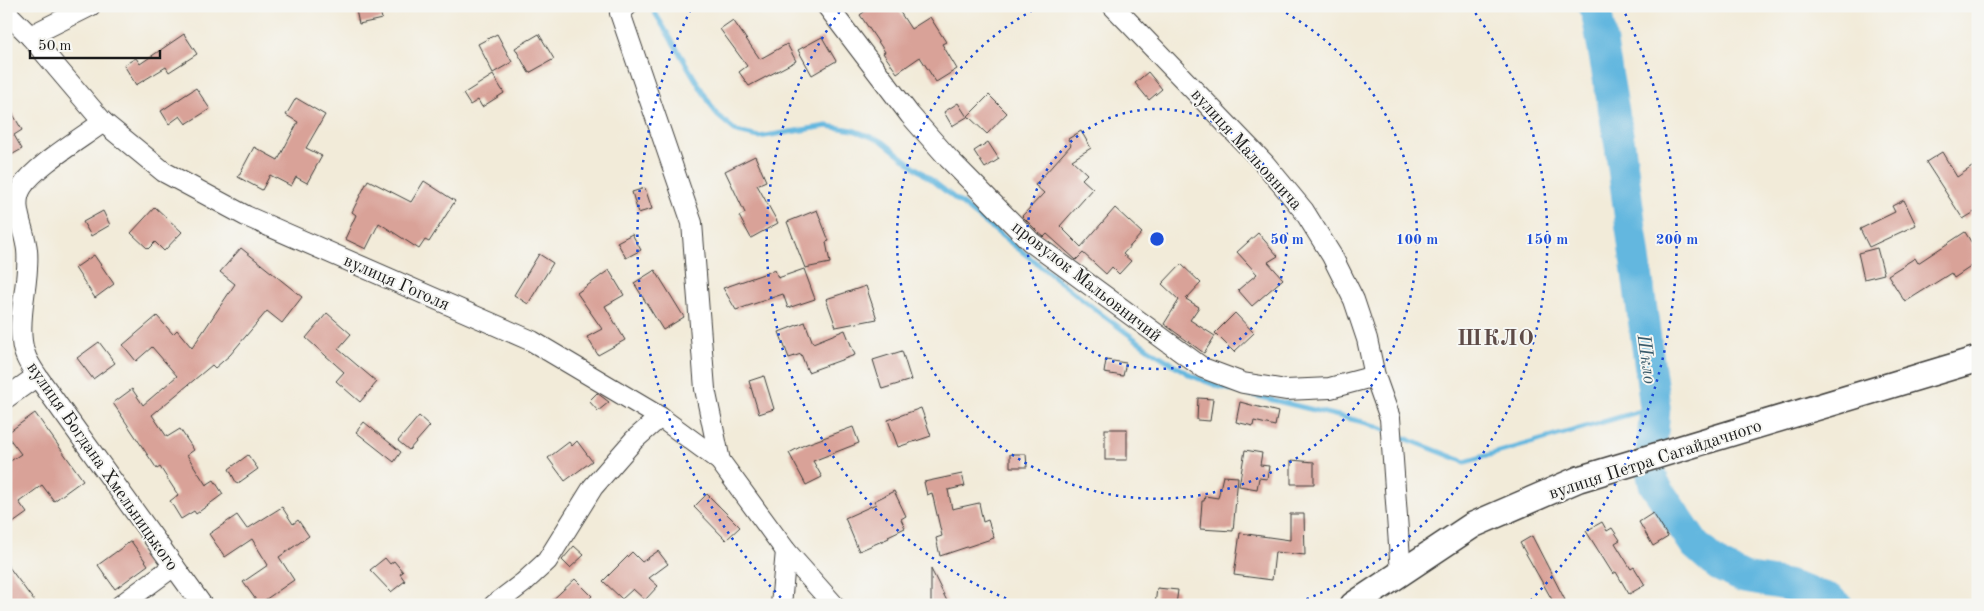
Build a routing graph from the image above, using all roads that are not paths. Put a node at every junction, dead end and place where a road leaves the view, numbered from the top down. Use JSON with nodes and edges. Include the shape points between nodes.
{"nodes":[{"id":1,"x":90,"y":6,"type":"edge"},
{"id":2,"x":827,"y":6,"type":"edge"},
{"id":3,"x":1113,"y":6,"type":"edge"},
{"id":4,"x":620,"y":8,"type":"edge"},
{"id":5,"x":6,"y":12,"type":"edge"},
{"id":6,"x":30,"y":36,"type":"junction"},
{"id":7,"x":103,"y":122,"type":"junction"},
{"id":8,"x":1978,"y":359,"type":"edge"},
{"id":9,"x":37,"y":376,"type":"junction"},
{"id":10,"x":1375,"y":376,"type":"junction"},
{"id":11,"x":6,"y":398,"type":"edge"},
{"id":12,"x":660,"y":417,"type":"junction"},
{"id":13,"x":720,"y":462,"type":"junction"},
{"id":14,"x":786,"y":551,"type":"junction"},
{"id":15,"x":174,"y":566,"type":"junction"},
{"id":16,"x":1401,"y":572,"type":"junction"},
{"id":17,"x":121,"y":605,"type":"edge"},
{"id":18,"x":202,"y":605,"type":"edge"},
{"id":19,"x":494,"y":605,"type":"edge"},
{"id":20,"x":781,"y":605,"type":"edge"},
{"id":21,"x":834,"y":605,"type":"edge"},
{"id":22,"x":1353,"y":605,"type":"edge"}],
"edges":[{"from":1,"to":6,"type":"street"},
{"from":2,"to":10,"type":"street","name":"провулок Мальовничий","via":[[910,115],[1031,242],[1203,368],[1243,384],[1286,390],[1330,388]]},
{"from":3,"to":10,"type":"street","name":"вулиця Мальовнича","via":[[1266,164],[1304,211],[1354,300]]},
{"from":4,"to":13,"type":"street","via":[[692,222],[705,388]]},
{"from":5,"to":6,"type":"street","name":"вулиця Гоголя"},
{"from":6,"to":7,"type":"street","name":"вулиця Гоголя"},
{"from":7,"to":9,"type":"street","name":"вулиця Богдана Хмельницького","via":[[35,173],[22,186],[16,202],[26,238],[28,262],[21,341],[26,360]]},
{"from":7,"to":12,"type":"street","name":"вулиця Гоголя","via":[[164,172],[246,216],[532,341]]},
{"from":8,"to":16,"type":"street","name":"вулиця Петра Сагайдачного","via":[[1579,479],[1473,525]]},
{"from":9,"to":11,"type":"street"},
{"from":9,"to":15,"type":"street","name":"вулиця Богдана Хмельницького"},
{"from":10,"to":16,"type":"street","name":"вулиця Мальовнича","via":[[1390,418]]},
{"from":12,"to":13,"type":"street","name":"вулиця Гоголя"},
{"from":12,"to":19,"type":"street","via":[[634,440],[593,487],[547,561]]},
{"from":13,"to":14,"type":"street","name":"вулиця Гоголя"},
{"from":14,"to":20,"type":"street"},
{"from":14,"to":21,"type":"street","name":"вулиця Гоголя"},
{"from":15,"to":17,"type":"street"},
{"from":15,"to":18,"type":"street","name":"вулиця Богдана Хмельницького"},
{"from":16,"to":22,"type":"street","name":"вулиця Петра Сагайдачного"}]}
